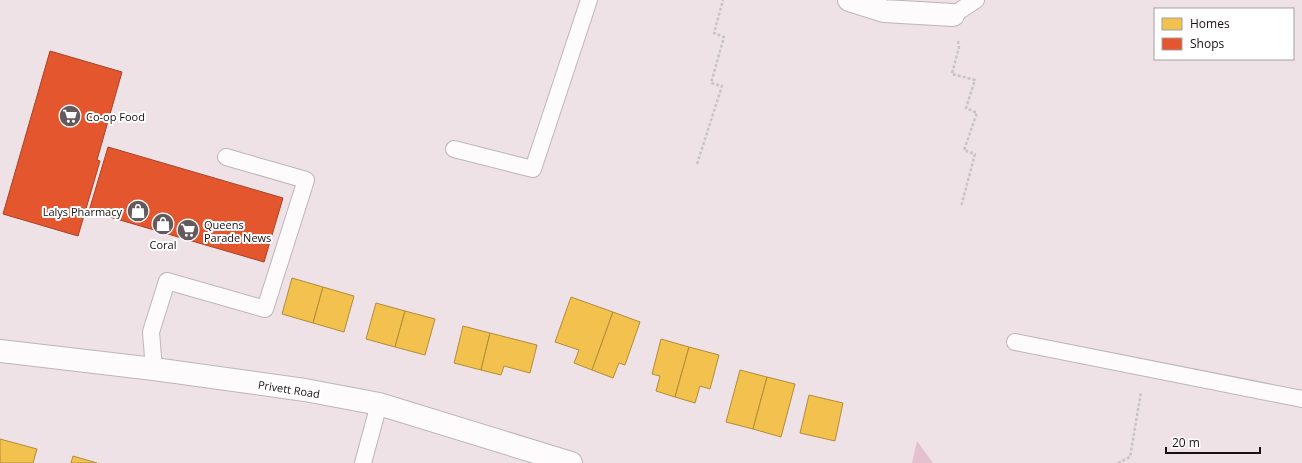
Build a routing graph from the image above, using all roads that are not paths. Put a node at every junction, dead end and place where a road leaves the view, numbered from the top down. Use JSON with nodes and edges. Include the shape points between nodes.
{"nodes":[{"id":1,"x":589,"y":0,"type":"edge"},
{"id":2,"x":849,"y":0,"type":"edge"},
{"id":3,"x":976,"y":0,"type":"edge"},
{"id":4,"x":953,"y":15,"type":"joint"},
{"id":5,"x":454,"y":149,"type":"dead end"},
{"id":6,"x":226,"y":157,"type":"dead end"},
{"id":7,"x":1015,"y":342,"type":"dead end"},
{"id":8,"x":0,"y":351,"type":"edge"},
{"id":9,"x":154,"y":369,"type":"junction"},
{"id":10,"x":1302,"y":399,"type":"edge"},
{"id":11,"x":379,"y":404,"type":"junction"},
{"id":12,"x":363,"y":463,"type":"edge"},
{"id":13,"x":571,"y":463,"type":"edge"}],
"edges":[{"from":1,"to":5,"type":"lane","via":[[533,169]]},
{"from":2,"to":4,"type":"main road","via":[[884,11]]},
{"from":3,"to":4,"type":"lane"},
{"from":6,"to":9,"type":"lane","via":[[306,180],[266,308],[167,281],[151,332]]},
{"from":7,"to":10,"type":"lane"},
{"from":8,"to":9,"type":"main road","name":"Privett Road"},
{"from":9,"to":11,"type":"main road","name":"Privett Road","via":[[305,390]]},
{"from":11,"to":12,"type":"lane"},
{"from":11,"to":13,"type":"main road","name":"Privett Road"}]}
